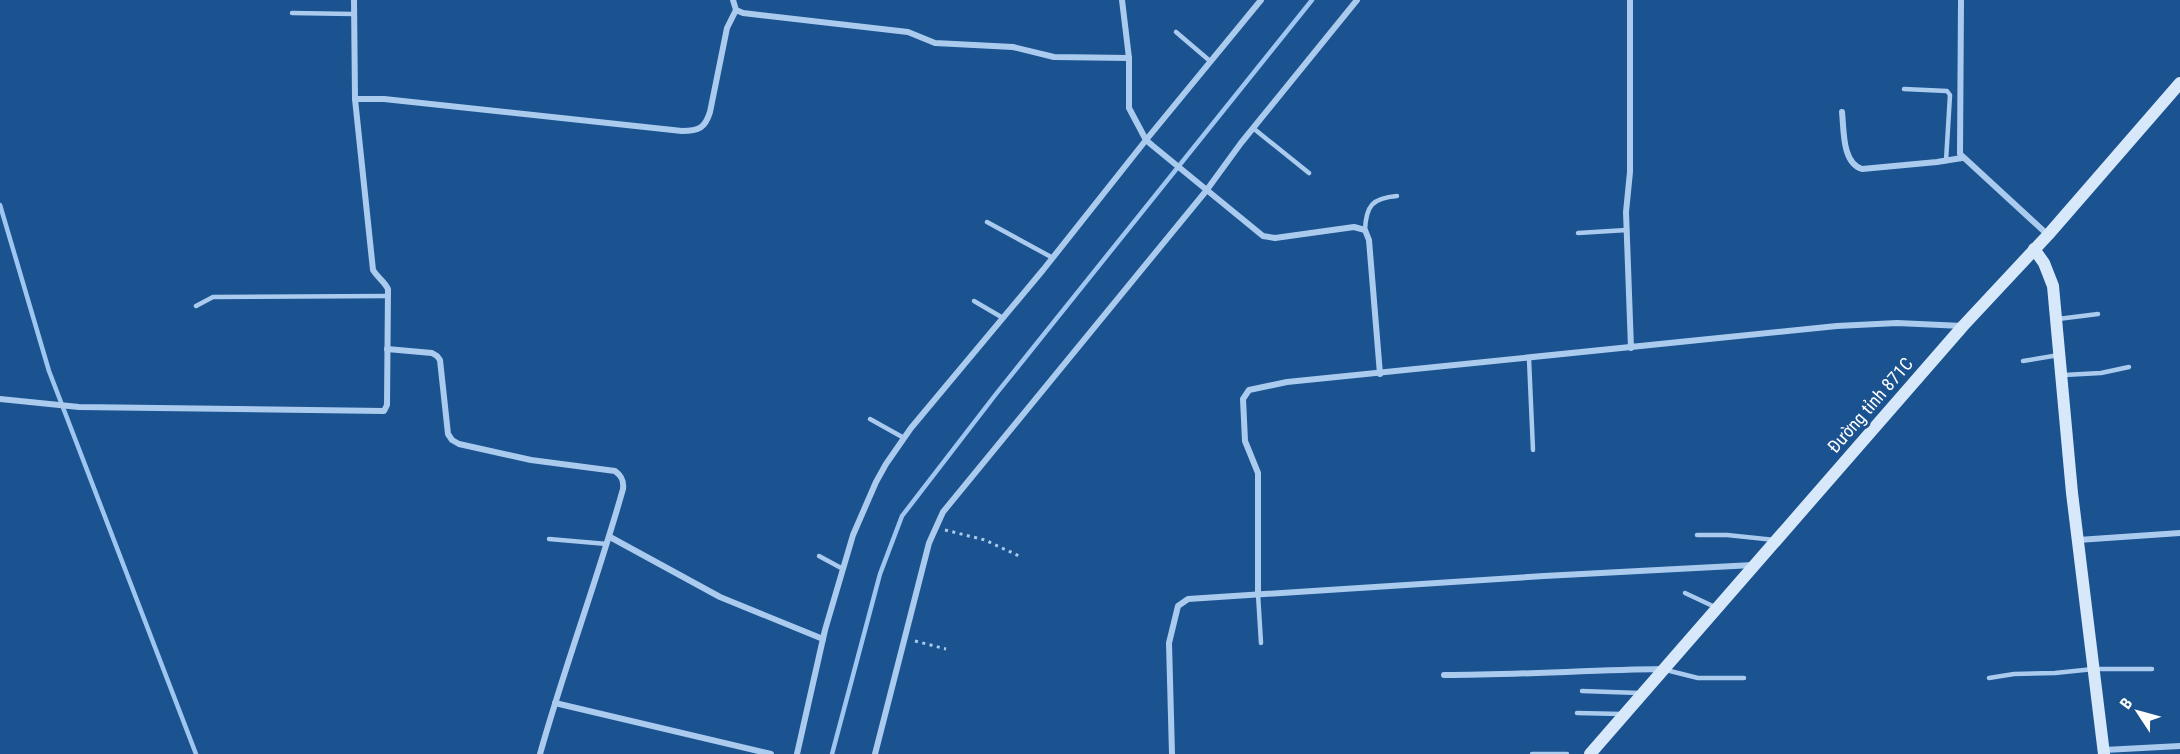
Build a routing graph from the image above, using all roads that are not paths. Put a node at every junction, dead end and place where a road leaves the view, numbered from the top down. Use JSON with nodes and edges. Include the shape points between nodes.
{"nodes":[{"id":1,"x":354,"y":0,"type":"edge"},
{"id":2,"x":733,"y":0,"type":"edge"},
{"id":3,"x":1122,"y":0,"type":"edge"},
{"id":4,"x":1261,"y":0,"type":"edge"},
{"id":5,"x":1357,"y":0,"type":"edge"},
{"id":6,"x":1630,"y":0,"type":"edge"},
{"id":7,"x":1961,"y":0,"type":"edge"},
{"id":8,"x":736,"y":10,"type":"junction"},
{"id":9,"x":292,"y":13,"type":"dead end"},
{"id":10,"x":354,"y":14,"type":"junction"},
{"id":11,"x":1176,"y":32,"type":"dead end"},
{"id":12,"x":1129,"y":58,"type":"junction"},
{"id":13,"x":1210,"y":61,"type":"junction"},
{"id":14,"x":2180,"y":83,"type":"edge"},
{"id":15,"x":1904,"y":89,"type":"dead end"},
{"id":16,"x":355,"y":99,"type":"junction"},
{"id":17,"x":1842,"y":112,"type":"dead end"},
{"id":18,"x":1253,"y":128,"type":"junction"},
{"id":19,"x":1146,"y":140,"type":"junction"},
{"id":20,"x":1962,"y":158,"type":"junction"},
{"id":21,"x":1946,"y":160,"type":"junction"},
{"id":22,"x":1309,"y":173,"type":"dead end"},
{"id":23,"x":1206,"y":191,"type":"junction"},
{"id":24,"x":1397,"y":196,"type":"dead end"},
{"id":25,"x":987,"y":222,"type":"dead end"},
{"id":26,"x":1365,"y":230,"type":"junction"},
{"id":27,"x":1627,"y":230,"type":"junction"},
{"id":28,"x":1578,"y":233,"type":"dead end"},
{"id":29,"x":2048,"y":235,"type":"junction"},
{"id":30,"x":2034,"y":249,"type":"junction"},
{"id":31,"x":1053,"y":258,"type":"junction"},
{"id":32,"x":388,"y":296,"type":"junction"},
{"id":33,"x":974,"y":301,"type":"dead end"},
{"id":34,"x":196,"y":306,"type":"dead end"},
{"id":35,"x":2098,"y":314,"type":"dead end"},
{"id":36,"x":1003,"y":318,"type":"junction"},
{"id":37,"x":2056,"y":319,"type":"junction"},
{"id":38,"x":1963,"y":326,"type":"junction"},
{"id":39,"x":1631,"y":348,"type":"junction"},
{"id":40,"x":387,"y":349,"type":"junction"},
{"id":41,"x":2059,"y":355,"type":"junction"},
{"id":42,"x":1529,"y":359,"type":"junction"},
{"id":43,"x":2023,"y":361,"type":"dead end"},
{"id":44,"x":2130,"y":367,"type":"dead end"},
{"id":45,"x":1380,"y":374,"type":"junction"},
{"id":46,"x":2061,"y":375,"type":"junction"},
{"id":47,"x":0,"y":399,"type":"edge"},
{"id":48,"x":870,"y":419,"type":"dead end"},
{"id":49,"x":904,"y":438,"type":"junction"},
{"id":50,"x":1533,"y":450,"type":"dead end"},
{"id":51,"x":2180,"y":533,"type":"edge"},
{"id":52,"x":1697,"y":535,"type":"dead end"},
{"id":53,"x":610,"y":537,"type":"junction"},
{"id":54,"x":549,"y":539,"type":"dead end"},
{"id":55,"x":1776,"y":540,"type":"junction"},
{"id":56,"x":2078,"y":540,"type":"junction"},
{"id":57,"x":607,"y":544,"type":"junction"},
{"id":58,"x":819,"y":556,"type":"dead end"},
{"id":59,"x":1754,"y":566,"type":"junction"},
{"id":60,"x":843,"y":569,"type":"junction"},
{"id":61,"x":1685,"y":593,"type":"dead end"},
{"id":62,"x":1258,"y":594,"type":"junction"},
{"id":63,"x":1717,"y":608,"type":"junction"},
{"id":64,"x":823,"y":639,"type":"junction"},
{"id":65,"x":1261,"y":643,"type":"dead end"},
{"id":66,"x":1664,"y":669,"type":"junction"},
{"id":67,"x":2094,"y":669,"type":"junction"},
{"id":68,"x":2152,"y":669,"type":"dead end"},
{"id":69,"x":1444,"y":675,"type":"dead end"},
{"id":70,"x":1744,"y":678,"type":"dead end"},
{"id":71,"x":1989,"y":678,"type":"dead end"},
{"id":72,"x":1582,"y":691,"type":"dead end"},
{"id":73,"x":1643,"y":693,"type":"junction"},
{"id":74,"x":555,"y":703,"type":"junction"},
{"id":75,"x":1576,"y":712,"type":"dead end"},
{"id":76,"x":1624,"y":715,"type":"junction"},
{"id":77,"x":2180,"y":746,"type":"edge"},
{"id":78,"x":2104,"y":752,"type":"edge"},
{"id":79,"x":540,"y":754,"type":"edge"},
{"id":80,"x":771,"y":754,"type":"edge"},
{"id":81,"x":797,"y":754,"type":"edge"},
{"id":82,"x":874,"y":754,"type":"edge"},
{"id":83,"x":1172,"y":754,"type":"edge"},
{"id":84,"x":1532,"y":754,"type":"edge"},
{"id":85,"x":1567,"y":754,"type":"edge"},
{"id":86,"x":1590,"y":754,"type":"edge"}],
"edges":[{"from":1,"to":10,"type":"street"},
{"from":2,"to":8,"type":"street"},
{"from":3,"to":12,"type":"street"},
{"from":4,"to":13,"type":"street"},
{"from":5,"to":18,"type":"street"},
{"from":6,"to":27,"type":"street"},
{"from":7,"to":20,"type":"street"},
{"from":8,"to":12,"type":"street","via":[[908,32],[935,43],[1013,47],[1054,57]]},
{"from":8,"to":16,"type":"street","via":[[727,28],[706,125],[697,131]]},
{"from":9,"to":10,"type":"lane"},
{"from":10,"to":16,"type":"street"},
{"from":11,"to":13,"type":"lane"},
{"from":12,"to":19,"type":"street","via":[[1129,108]]},
{"from":13,"to":19,"type":"street"},
{"from":14,"to":29,"type":"main road","name":"Đường tỉnh 871C"},
{"from":15,"to":21,"type":"lane","via":[[1947,91],[1950,95]]},
{"from":16,"to":32,"type":"street","via":[[374,270],[385,281]]},
{"from":17,"to":21,"type":"street","via":[[1846,147],[1855,167]]},
{"from":18,"to":22,"type":"lane"},
{"from":18,"to":23,"type":"street"},
{"from":19,"to":23,"type":"street"},
{"from":19,"to":31,"type":"street"},
{"from":20,"to":21,"type":"street"},
{"from":20,"to":29,"type":"street"},
{"from":23,"to":26,"type":"street","via":[[1270,238],[1354,227]]},
{"from":23,"to":82,"type":"street","via":[[953,500],[935,528]]},
{"from":24,"to":26,"type":"lane","via":[[1385,197],[1370,206],[1365,213]]},
{"from":25,"to":31,"type":"lane"},
{"from":26,"to":45,"type":"street"},
{"from":27,"to":28,"type":"lane"},
{"from":27,"to":39,"type":"street"},
{"from":29,"to":30,"type":"main road","name":"Đường tỉnh 871C"},
{"from":30,"to":37,"type":"main road","via":[[2050,275]]},
{"from":30,"to":38,"type":"main road","name":"Đường tỉnh 871C"},
{"from":31,"to":36,"type":"street"},
{"from":32,"to":34,"type":"lane","via":[[213,297]]},
{"from":32,"to":40,"type":"street"},
{"from":33,"to":36,"type":"lane"},
{"from":35,"to":37,"type":"lane"},
{"from":36,"to":49,"type":"street"},
{"from":37,"to":41,"type":"main road"},
{"from":38,"to":39,"type":"street","via":[[1838,326]]},
{"from":38,"to":55,"type":"main road","name":"Đường tỉnh 871C"},
{"from":39,"to":42,"type":"street"},
{"from":40,"to":47,"type":"street","via":[[387,405],[377,413],[79,406]]},
{"from":40,"to":53,"type":"street","via":[[437,356],[448,434],[459,444],[620,474],[623,489]]},
{"from":41,"to":43,"type":"lane"},
{"from":41,"to":46,"type":"main road"},
{"from":42,"to":45,"type":"street"},
{"from":42,"to":50,"type":"lane"},
{"from":44,"to":46,"type":"lane"},
{"from":45,"to":62,"type":"street","via":[[1287,382],[1245,393],[1245,441],[1258,474]]},
{"from":46,"to":56,"type":"main road"},
{"from":48,"to":49,"type":"lane"},
{"from":49,"to":60,"type":"street","via":[[872,491]]},
{"from":51,"to":56,"type":"street"},
{"from":52,"to":55,"type":"lane"},
{"from":53,"to":57,"type":"street"},
{"from":53,"to":64,"type":"street","via":[[720,597]]},
{"from":54,"to":57,"type":"lane"},
{"from":55,"to":59,"type":"main road","name":"Đường tỉnh 871C"},
{"from":56,"to":67,"type":"main road"},
{"from":57,"to":74,"type":"street"},
{"from":58,"to":60,"type":"lane"},
{"from":59,"to":62,"type":"street"},
{"from":59,"to":63,"type":"main road","name":"Đường tỉnh 871C"},
{"from":60,"to":64,"type":"street"},
{"from":61,"to":63,"type":"lane"},
{"from":62,"to":65,"type":"lane"},
{"from":62,"to":83,"type":"street","via":[[1194,598],[1178,606],[1169,644]]},
{"from":63,"to":66,"type":"main road","name":"Đường tỉnh 871C"},
{"from":64,"to":81,"type":"street"},
{"from":66,"to":69,"type":"street"},
{"from":66,"to":70,"type":"lane","via":[[1698,678]]},
{"from":66,"to":73,"type":"main road","name":"Đường tỉnh 871C"},
{"from":67,"to":68,"type":"lane"},
{"from":67,"to":71,"type":"lane"},
{"from":67,"to":78,"type":"main road"},
{"from":72,"to":73,"type":"lane"},
{"from":73,"to":76,"type":"main road","name":"Đường tỉnh 871C"},
{"from":74,"to":79,"type":"street"},
{"from":74,"to":80,"type":"street"},
{"from":75,"to":76,"type":"lane"},
{"from":76,"to":86,"type":"main road","name":"Đường tỉnh 871C"},
{"from":77,"to":78,"type":"street"},
{"from":84,"to":85,"type":"lane"}]}
